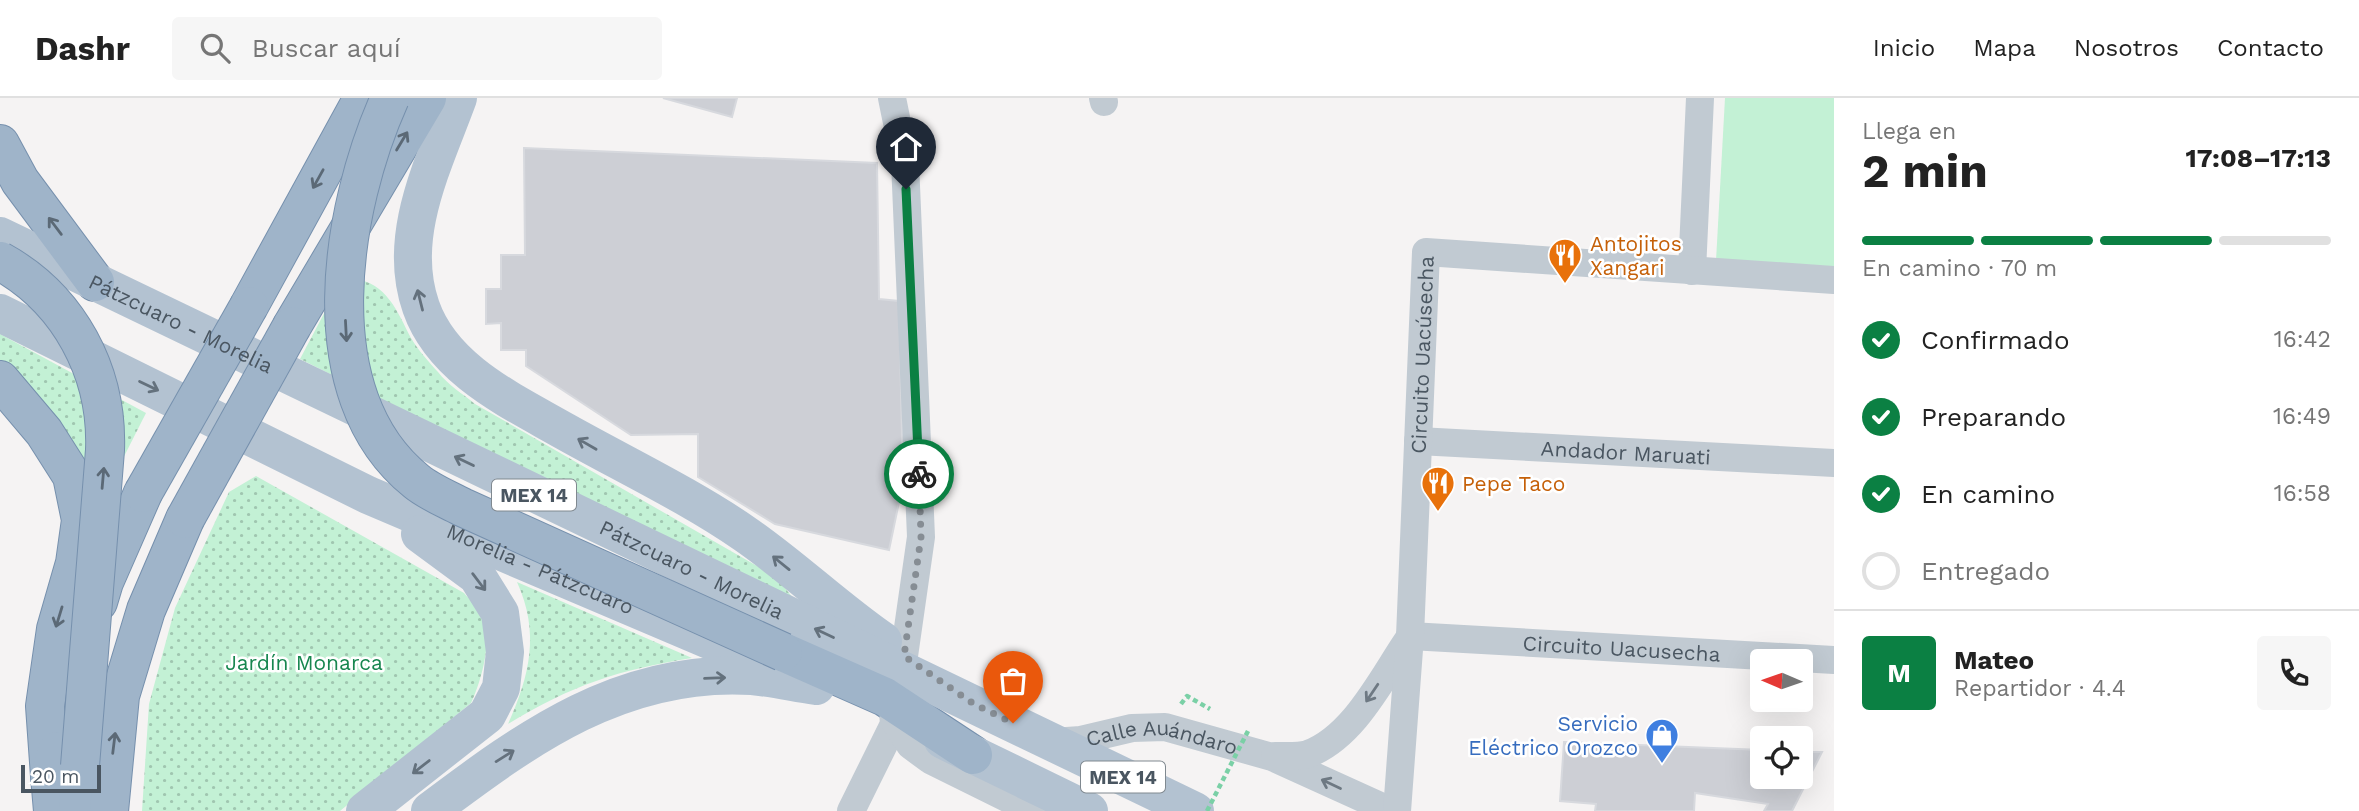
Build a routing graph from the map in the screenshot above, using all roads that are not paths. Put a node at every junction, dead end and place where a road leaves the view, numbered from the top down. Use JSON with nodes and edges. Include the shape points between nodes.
{"nodes":[{"id":1,"x":363,"y":98,"type":"edge"},
{"id":2,"x":390,"y":98,"type":"edge"},
{"id":3,"x":427,"y":98,"type":"edge"},
{"id":4,"x":458,"y":98,"type":"edge"},
{"id":5,"x":892,"y":98,"type":"edge"},
{"id":6,"x":1700,"y":98,"type":"edge"},
{"id":7,"x":0,"y":144,"type":"edge"},
{"id":8,"x":0,"y":236,"type":"edge"},
{"id":9,"x":0,"y":261,"type":"edge"},
{"id":10,"x":1692,"y":271,"type":"junction"},
{"id":11,"x":1834,"y":281,"type":"edge"},
{"id":12,"x":95,"y":282,"type":"junction"},
{"id":13,"x":0,"y":313,"type":"edge"},
{"id":14,"x":0,"y":380,"type":"edge"},
{"id":15,"x":1418,"y":441,"type":"junction"},
{"id":16,"x":1834,"y":463,"type":"edge"},
{"id":17,"x":368,"y":495,"type":"junction"},
{"id":18,"x":1410,"y":636,"type":"junction"},
{"id":19,"x":904,"y":656,"type":"junction"},
{"id":20,"x":1834,"y":660,"type":"edge"},
{"id":21,"x":816,"y":686,"type":"junction"},
{"id":22,"x":974,"y":704,"type":"junction"},
{"id":23,"x":897,"y":718,"type":"junction"},
{"id":24,"x":1052,"y":743,"type":"junction"},
{"id":25,"x":973,"y":755,"type":"junction"},
{"id":26,"x":1272,"y":757,"type":"junction"},
{"id":27,"x":87,"y":793,"type":"edge"},
{"id":28,"x":78,"y":811,"type":"edge"},
{"id":29,"x":365,"y":811,"type":"edge"},
{"id":30,"x":430,"y":811,"type":"edge"},
{"id":31,"x":850,"y":811,"type":"edge"},
{"id":32,"x":1041,"y":811,"type":"edge"},
{"id":33,"x":1089,"y":811,"type":"edge"},
{"id":34,"x":1195,"y":811,"type":"edge"},
{"id":35,"x":1391,"y":811,"type":"edge"},
{"id":36,"x":1397,"y":811,"type":"edge"}],
"edges":[{"from":1,"to":27,"type":"highway","one_way":true,"bridge":true,"via":[[143,493],[104,582]]},
{"from":2,"to":25,"type":"highway","one_way":true,"bridge":true,"via":[[354,210],[345,301],[351,371],[365,411],[384,444],[418,482],[462,508],[885,697]]},
{"from":27,"to":3,"type":"highway","one_way":true,"bridge":true,"via":[[146,610],[185,519]]},
{"from":19,"to":4,"type":"main road","one_way":true,"via":[[745,534],[489,388],[447,352],[421,307],[412,258],[419,203]]},
{"from":5,"to":19,"type":"street","via":[[905,162],[921,537]]},
{"from":6,"to":10,"type":"street"},
{"from":12,"to":7,"type":"highway","one_way":true,"via":[[20,181]]},
{"from":8,"to":12,"type":"main road","name":"Pátzcuaro - Morelia","number":"MEX 14"},
{"from":27,"to":9,"type":"highway","one_way":true,"bridge":true,"via":[[105,450],[103,405],[92,365],[69,322],[41,290]]},
{"from":10,"to":11,"type":"street"},
{"from":10,"to":15,"type":"street","name":"Circuito Uacúsecha","via":[[1426,252]]},
{"from":22,"to":12,"type":"main road","name":"Pátzcuaro - Morelia","number":"MEX 14","one_way":true},
{"from":13,"to":17,"type":"main road","name":"Morelia - Pátzcuaro","one_way":true},
{"from":14,"to":27,"type":"highway","one_way":true,"via":[[44,432],[72,476],[80,520],[75,563],[56,629],[45,706]]},
{"from":15,"to":16,"type":"street","name":"Andador Maruati"},
{"from":15,"to":18,"type":"street","name":"Circuito Uacúsecha"},
{"from":17,"to":21,"type":"main road","name":"Morelia - Pátzcuaro"},
{"from":17,"to":29,"type":"main road","one_way":true,"via":[[477,576],[500,613],[505,652],[500,688],[487,715]]},
{"from":18,"to":20,"type":"street","name":"Circuito Uacusecha"},
{"from":18,"to":26,"type":"street","name":"Calle Auándaro","one_way":true,"via":[[1339,734],[1307,754]]},
{"from":18,"to":36,"type":"street","name":"Circuito Uacúsecha"},
{"from":19,"to":22,"type":"main road"},
{"from":21,"to":23,"type":"main road","name":"Morelia - Pátzcuaro"},
{"from":30,"to":21,"type":"main road","one_way":true,"via":[[569,715],[632,691],[686,679],[752,676]]},
{"from":22,"to":24,"type":"main road","name":"Pátzcuaro - Morelia","number":"MEX 14"},
{"from":23,"to":25,"type":"main road","name":"Morelia - Pátzcuaro"},
{"from":23,"to":31,"type":"street"},
{"from":23,"to":32,"type":"street","via":[[913,743],[932,757]]},
{"from":24,"to":26,"type":"street","name":"Calle Auándaro","via":[[1132,728],[1165,727]]},
{"from":24,"to":34,"type":"main road","name":"Pátzcuaro - Morelia","number":"MEX 14"},
{"from":25,"to":33,"type":"main road","name":"Morelia - Pátzcuaro"},
{"from":35,"to":26,"type":"street","name":"Calle Auándaro","one_way":true},
{"from":27,"to":28,"type":"highway"}]}
